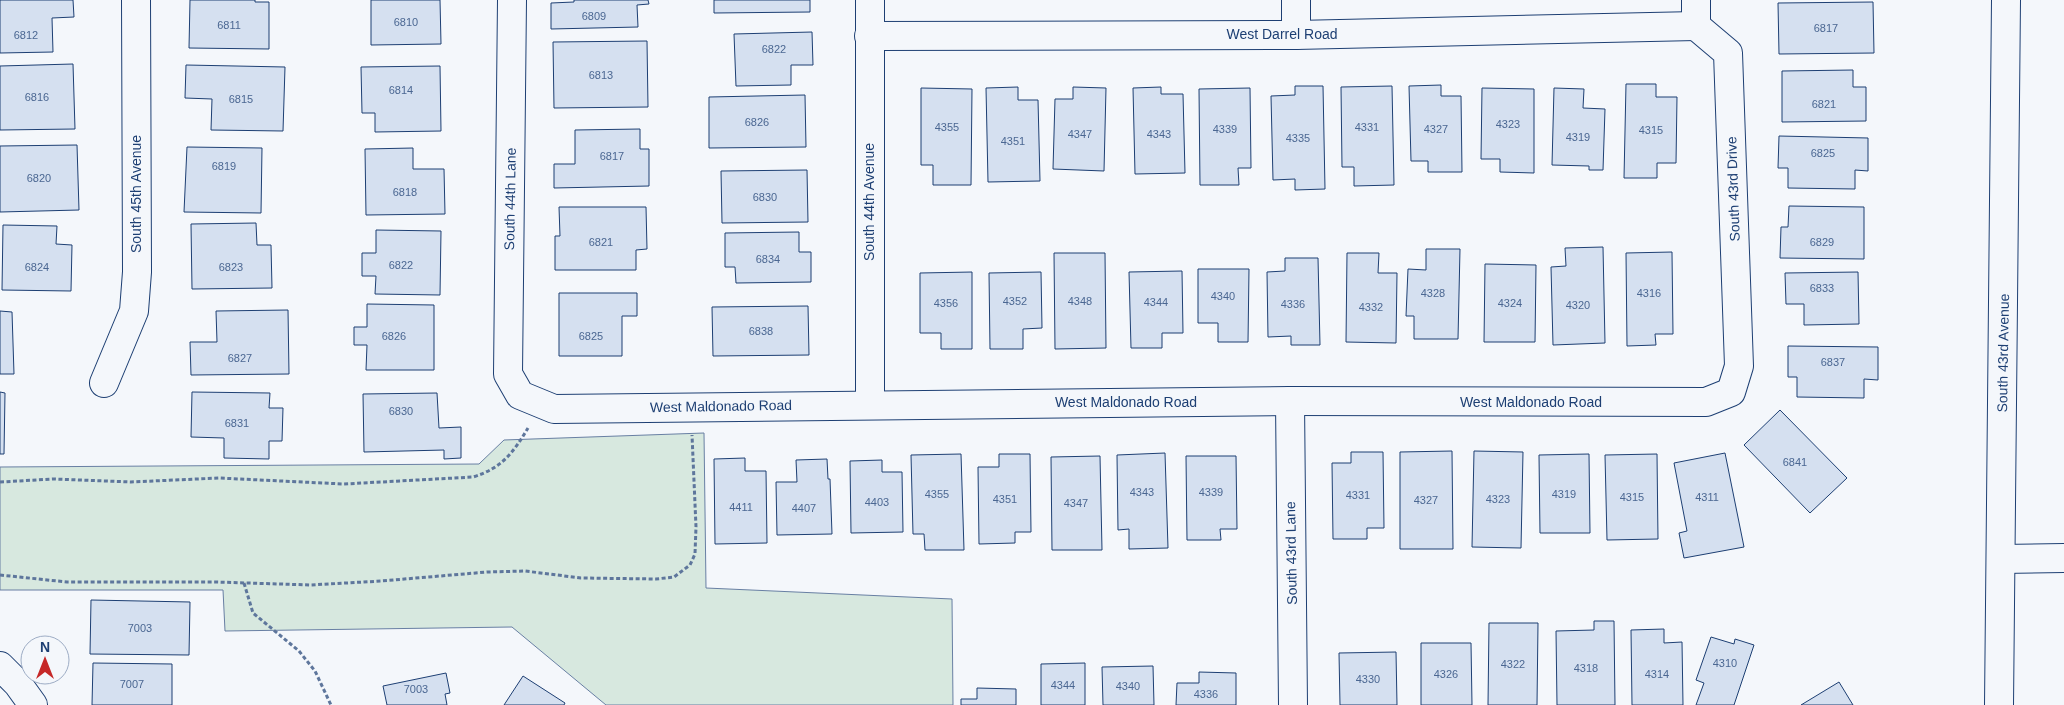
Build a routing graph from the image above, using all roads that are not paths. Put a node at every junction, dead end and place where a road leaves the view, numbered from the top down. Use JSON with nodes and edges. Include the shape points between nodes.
{"nodes":[{"id":1,"x":136,"y":0,"type":"edge"},
{"id":2,"x":512,"y":0,"type":"edge"},
{"id":3,"x":870,"y":0,"type":"edge"},
{"id":4,"x":1296,"y":0,"type":"edge"},
{"id":5,"x":2006,"y":0,"type":"edge"},
{"id":6,"x":1696,"y":13,"type":"edge"},
{"id":7,"x":1296,"y":35,"type":"junction"},
{"id":8,"x":869,"y":36,"type":"junction"},
{"id":9,"x":104,"y":383,"type":"dead end"},
{"id":10,"x":1731,"y":392,"type":"joint"},
{"id":11,"x":531,"y":400,"type":"joint"},
{"id":12,"x":1290,"y":401,"type":"junction"},
{"id":13,"x":870,"y":404,"type":"junction"},
{"id":14,"x":2064,"y":558,"type":"edge"},
{"id":15,"x":2001,"y":559,"type":"junction"},
{"id":16,"x":0,"y":666,"type":"edge"},
{"id":17,"x":32,"y":705,"type":"edge"},
{"id":18,"x":1293,"y":705,"type":"edge"},
{"id":19,"x":1999,"y":705,"type":"edge"}],
"edges":[{"from":1,"to":9,"type":"street","name":"South 45th Avenue","via":[[137,272],[134,311]]},
{"from":2,"to":11,"type":"street","name":"South 44th Lane","via":[[508,374]]},
{"from":3,"to":8,"type":"street","name":"South 44th Avenue"},
{"from":4,"to":7,"type":"street"},
{"from":5,"to":15,"type":"street","name":"South 43rd Avenue"},
{"from":6,"to":7,"type":"street","name":"West Darrel Road"},
{"from":6,"to":10,"type":"street","name":"South 43rd Drive","via":[[1728,53],[1739,366]]},
{"from":7,"to":8,"type":"street","name":"West Darrel Road"},
{"from":8,"to":13,"type":"street","name":"South 44th Avenue"},
{"from":10,"to":12,"type":"street","name":"West Maldonado Road","via":[[1706,402]]},
{"from":11,"to":13,"type":"street","name":"West Maldonado Road","via":[[554,409]]},
{"from":12,"to":13,"type":"street","name":"West Maldonado Road"},
{"from":12,"to":18,"type":"street","name":"South 43rd Lane"},
{"from":14,"to":15,"type":"street"},
{"from":15,"to":19,"type":"street","name":"South 43rd Avenue"},
{"from":16,"to":17,"type":"street"}]}
